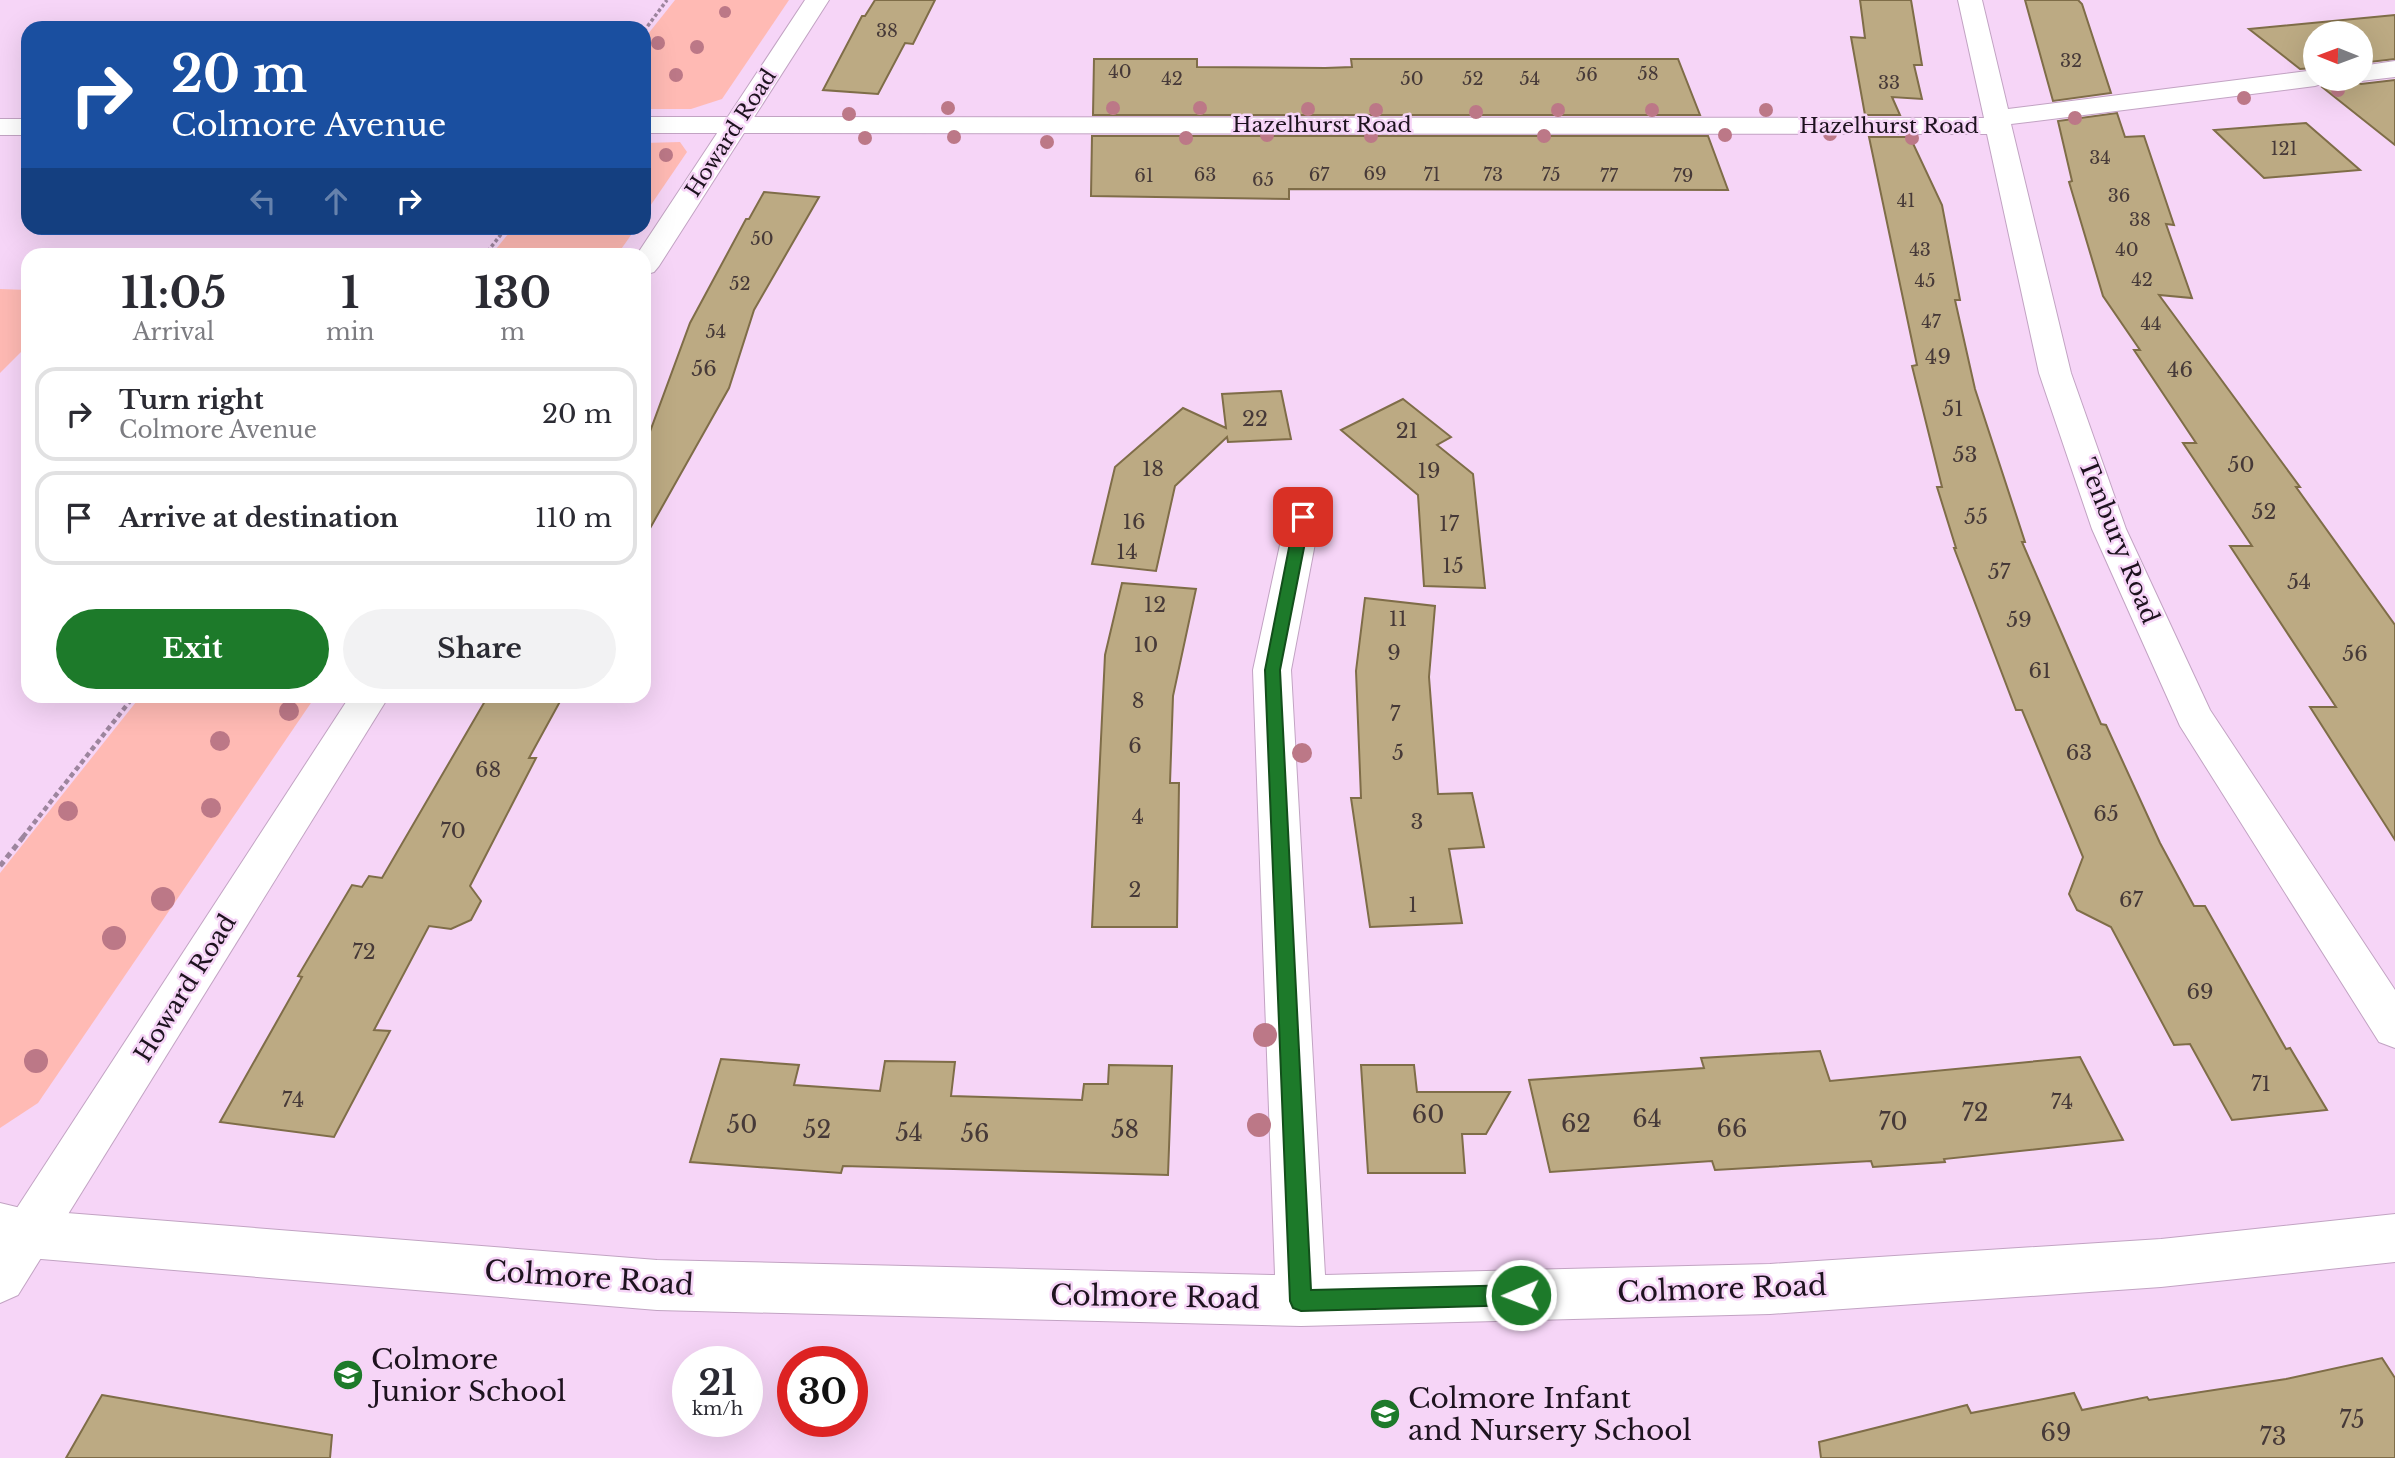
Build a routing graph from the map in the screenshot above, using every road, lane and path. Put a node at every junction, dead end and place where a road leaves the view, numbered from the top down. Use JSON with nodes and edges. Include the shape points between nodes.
{"nodes":[{"id":1,"x":667,"y":0,"type":"edge"},
{"id":2,"x":817,"y":0,"type":"edge"},
{"id":3,"x":1970,"y":0,"type":"edge"},
{"id":4,"x":651,"y":22,"type":"edge"},
{"id":5,"x":2395,"y":69,"type":"edge"},
{"id":6,"x":2373,"y":72,"type":"edge"},
{"id":7,"x":2303,"y":80,"type":"edge"},
{"id":8,"x":1999,"y":122,"type":"junction"},
{"id":9,"x":651,"y":125,"type":"edge"},
{"id":10,"x":737,"y":125,"type":"junction"},
{"id":11,"x":0,"y":127,"type":"edge"},
{"id":12,"x":21,"y":127,"type":"edge"},
{"id":13,"x":651,"y":255,"type":"edge"},
{"id":14,"x":1303,"y":517,"type":"dead end"},
{"id":15,"x":128,"y":703,"type":"edge"},
{"id":16,"x":365,"y":703,"type":"edge"},
{"id":17,"x":0,"y":866,"type":"edge"},
{"id":18,"x":2395,"y":1028,"type":"edge"},
{"id":19,"x":15,"y":1230,"type":"edge"},
{"id":20,"x":2395,"y":1238,"type":"edge"},
{"id":21,"x":0,"y":1278,"type":"edge"},
{"id":22,"x":1301,"y":1301,"type":"junction"}],
"edges":[{"from":1,"to":4,"type":"path"},
{"from":2,"to":10,"type":"street","name":"Howard Road"},
{"from":3,"to":8,"type":"street","name":"Tenbury Road"},
{"from":5,"to":6,"type":"street"},
{"from":7,"to":8,"type":"street","name":"Hazelhurst Road"},
{"from":8,"to":10,"type":"street","name":"Hazelhurst Road"},
{"from":8,"to":18,"type":"street","name":"Tenbury Road","via":[[2055,373],[2109,529],[2194,716]]},
{"from":9,"to":10,"type":"street","name":"Hazelhurst Road"},
{"from":10,"to":13,"type":"street","name":"Howard Road"},
{"from":11,"to":12,"type":"street"},
{"from":14,"to":22,"type":"street","via":[[1272,670]]},
{"from":15,"to":17,"type":"path"},
{"from":16,"to":19,"type":"street","name":"Howard Road"},
{"from":19,"to":21,"type":"street","name":"Howard Road"},
{"from":19,"to":22,"type":"street","name":"Colmore Road","via":[[657,1285]]},
{"from":20,"to":22,"type":"street","name":"Colmore Road","via":[[2161,1263],[1770,1289]]}]}
